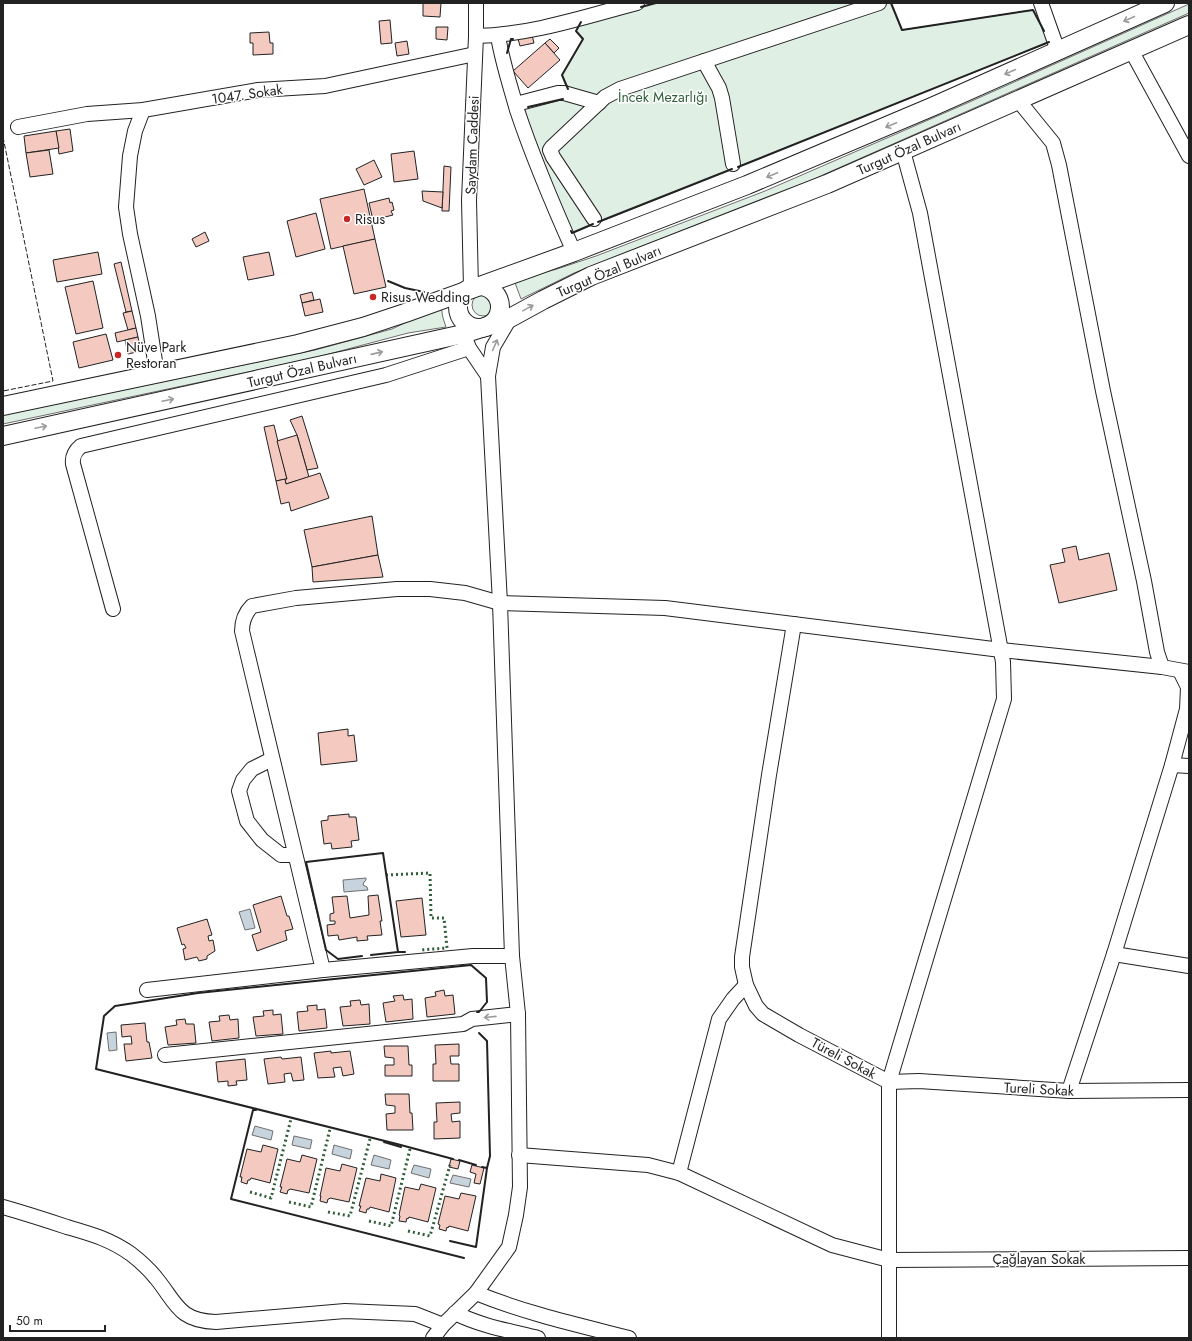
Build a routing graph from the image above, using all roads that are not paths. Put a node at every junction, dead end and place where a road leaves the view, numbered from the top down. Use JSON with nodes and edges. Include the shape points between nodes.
{"nodes":[{"id":1,"x":476,"y":3,"type":"edge"},
{"id":2,"x":637,"y":3,"type":"edge"},
{"id":3,"x":879,"y":3,"type":"edge"},
{"id":4,"x":1041,"y":3,"type":"edge"},
{"id":5,"x":1165,"y":3,"type":"edge"},
{"id":6,"x":607,"y":7,"type":"edge"},
{"id":7,"x":1189,"y":25,"type":"edge"},
{"id":8,"x":476,"y":36,"type":"junction"},
{"id":9,"x":498,"y":36,"type":"junction"},
{"id":10,"x":1131,"y":50,"type":"junction"},
{"id":11,"x":1058,"y":51,"type":"junction"},
{"id":12,"x":475,"y":54,"type":"junction"},
{"id":13,"x":704,"y":61,"type":"junction"},
{"id":14,"x":1018,"y":100,"type":"junction"},
{"id":15,"x":599,"y":103,"type":"junction"},
{"id":16,"x":516,"y":104,"type":"junction"},
{"id":17,"x":143,"y":110,"type":"junction"},
{"id":18,"x":18,"y":127,"type":"dead end"},
{"id":19,"x":903,"y":151,"type":"junction"},
{"id":20,"x":1189,"y":156,"type":"edge"},
{"id":21,"x":733,"y":164,"type":"dead end"},
{"id":22,"x":594,"y":219,"type":"dead end"},
{"id":23,"x":574,"y":252,"type":"junction"},
{"id":24,"x":471,"y":288,"type":"junction"},
{"id":25,"x":510,"y":318,"type":"junction"},
{"id":26,"x":484,"y":328,"type":"junction"},
{"id":27,"x":466,"y":341,"type":"junction"},
{"id":28,"x":157,"y":374,"type":"junction"},
{"id":29,"x":488,"y":376,"type":"junction"},
{"id":30,"x":3,"y":406,"type":"edge"},
{"id":31,"x":3,"y":436,"type":"edge"},
{"id":32,"x":500,"y":603,"type":"junction"},
{"id":33,"x":113,"y":609,"type":"dead end"},
{"id":34,"x":794,"y":624,"type":"junction"},
{"id":35,"x":1001,"y":650,"type":"junction"},
{"id":36,"x":1162,"y":667,"type":"junction"},
{"id":37,"x":1185,"y":672,"type":"edge"},
{"id":38,"x":272,"y":759,"type":"junction"},
{"id":39,"x":1172,"y":765,"type":"junction"},
{"id":40,"x":1189,"y":766,"type":"edge"},
{"id":41,"x":295,"y":855,"type":"junction"},
{"id":42,"x":1114,"y":954,"type":"junction"},
{"id":43,"x":512,"y":956,"type":"junction"},
{"id":44,"x":1189,"y":966,"type":"edge"},
{"id":45,"x":323,"y":970,"type":"junction"},
{"id":46,"x":746,"y":985,"type":"junction"},
{"id":47,"x":147,"y":990,"type":"dead end"},
{"id":48,"x":518,"y":1014,"type":"junction"},
{"id":49,"x":165,"y":1055,"type":"dead end"},
{"id":50,"x":889,"y":1082,"type":"junction"},
{"id":51,"x":1189,"y":1090,"type":"edge"},
{"id":52,"x":1069,"y":1091,"type":"junction"},
{"id":53,"x":519,"y":1155,"type":"junction"},
{"id":54,"x":679,"y":1173,"type":"junction"},
{"id":55,"x":3,"y":1207,"type":"edge"},
{"id":56,"x":1189,"y":1258,"type":"edge"},
{"id":57,"x":889,"y":1260,"type":"junction"},
{"id":58,"x":476,"y":1293,"type":"junction"},
{"id":59,"x":455,"y":1314,"type":"junction"},
{"id":60,"x":443,"y":1325,"type":"junction"},
{"id":61,"x":433,"y":1338,"type":"edge"},
{"id":62,"x":538,"y":1338,"type":"edge"},
{"id":63,"x":629,"y":1338,"type":"edge"},
{"id":64,"x":889,"y":1338,"type":"edge"}],
"edges":[{"from":1,"to":8,"type":"street","name":"Saydam Caddesi"},
{"from":2,"to":6,"type":"street"},
{"from":3,"to":13,"type":"street"},
{"from":4,"to":11,"type":"street"},
{"from":5,"to":11,"type":"main road","name":"Turgut Özal Bulvarı","one_way":true},
{"from":6,"to":9,"type":"street","via":[[523,32]]},
{"from":7,"to":10,"type":"main road","name":"Turgut Özal Bulvarı"},
{"from":8,"to":9,"type":"street"},
{"from":8,"to":12,"type":"street","name":"Saydam Caddesi"},
{"from":9,"to":16,"type":"street"},
{"from":10,"to":14,"type":"main road","name":"Turgut Özal Bulvarı"},
{"from":10,"to":20,"type":"street"},
{"from":11,"to":23,"type":"main road","name":"Turgut Özal Bulvarı","one_way":true,"via":[[775,174]]},
{"from":12,"to":17,"type":"street","name":"1047. Sokak","via":[[337,84],[258,90]]},
{"from":12,"to":24,"type":"street","name":"Saydam Caddesi","via":[[469,200]]},
{"from":13,"to":15,"type":"street","via":[[620,89]]},
{"from":13,"to":21,"type":"street","via":[[722,98]]},
{"from":14,"to":19,"type":"main road","name":"Turgut Özal Bulvarı"},
{"from":14,"to":36,"type":"street","via":[[1053,143],[1059,166]]},
{"from":15,"to":16,"type":"street","via":[[558,93]]},
{"from":15,"to":22,"type":"street","via":[[550,150]]},
{"from":16,"to":23,"type":"street","via":[[544,184]]},
{"from":17,"to":18,"type":"street","name":"1047. Sokak","via":[[87,114]]},
{"from":17,"to":28,"type":"street","via":[[130,156],[126,207]]},
{"from":25,"to":19,"type":"main road","name":"Turgut Özal Bulvarı","one_way":true,"via":[[591,276],[759,211]]},
{"from":19,"to":35,"type":"street","via":[[920,213]]},
{"from":23,"to":24,"type":"main road","name":"Turgut Özal Bulvarı"},
{"from":24,"to":26,"type":"main road","via":[[461,297],[459,310],[470,326]]},
{"from":24,"to":26,"type":"main road","via":[[478,286],[490,289],[499,300],[500,314],[491,325]]},
{"from":24,"to":28,"type":"main road","name":"Turgut Özal Bulvarı","via":[[405,313],[342,332]]},
{"from":25,"to":26,"type":"main road","name":"Turgut Özal Bulvarı"},
{"from":29,"to":25,"type":"street","one_way":true,"via":[[493,348]]},
{"from":26,"to":27,"type":"main road","name":"Turgut Özal Bulvarı"},
{"from":27,"to":29,"type":"street"},
{"from":31,"to":27,"type":"main road","name":"Turgut Özal Bulvarı","one_way":true},
{"from":27,"to":33,"type":"street","via":[[386,375],[78,448],[73,464]]},
{"from":28,"to":30,"type":"main road","name":"Turgut Özal Bulvarı"},
{"from":29,"to":32,"type":"street"},
{"from":32,"to":34,"type":"street","via":[[664,608]]},
{"from":32,"to":38,"type":"street","via":[[465,593],[414,588],[296,598],[252,606],[242,623],[242,631]]},
{"from":32,"to":43,"type":"street"},
{"from":34,"to":35,"type":"street"},
{"from":34,"to":46,"type":"street","name":"Türeli Sokak","via":[[743,950],[742,967]]},
{"from":35,"to":36,"type":"street"},
{"from":35,"to":50,"type":"street","via":[[1004,699]]},
{"from":36,"to":37,"type":"street"},
{"from":37,"to":39,"type":"street","via":[[1188,688],[1187,709]]},
{"from":38,"to":41,"type":"street"},
{"from":38,"to":41,"type":"street","via":[[252,769],[243,780],[239,791],[247,821],[262,840],[281,855]]},
{"from":39,"to":40,"type":"street"},
{"from":39,"to":42,"type":"street"},
{"from":41,"to":45,"type":"street"},
{"from":42,"to":44,"type":"street"},
{"from":42,"to":52,"type":"street"},
{"from":43,"to":45,"type":"street","via":[[473,956]]},
{"from":43,"to":48,"type":"street"},
{"from":45,"to":47,"type":"street"},
{"from":46,"to":50,"type":"street","name":"Türeli Sokak","via":[[753,1001],[763,1014]]},
{"from":46,"to":54,"type":"street","via":[[719,1019]]},
{"from":48,"to":49,"type":"street","one_way":true,"via":[[472,1019],[463,1024]]},
{"from":48,"to":53,"type":"street"},
{"from":50,"to":52,"type":"street","name":"Tureli Sokak","via":[[919,1081]]},
{"from":50,"to":57,"type":"street"},
{"from":51,"to":52,"type":"street","name":"Tureli Sokak"},
{"from":53,"to":54,"type":"street","name":"Çağlayan Sokak","via":[[648,1165]]},
{"from":53,"to":58,"type":"street","via":[[520,1187],[509,1247]]},
{"from":54,"to":57,"type":"street","name":"Çağlayan Sokak","via":[[832,1245]]},
{"from":55,"to":60,"type":"street","via":[[96,1235],[120,1247],[156,1277],[177,1307],[201,1320],[216,1322],[345,1311],[415,1314]]},
{"from":56,"to":57,"type":"street","name":"Çağlayan Sokak"},
{"from":57,"to":64,"type":"street"},
{"from":58,"to":59,"type":"street"},
{"from":58,"to":63,"type":"street","via":[[505,1305]]},
{"from":59,"to":60,"type":"street"},
{"from":59,"to":62,"type":"street","via":[[479,1324]]},
{"from":60,"to":61,"type":"street"}]}
